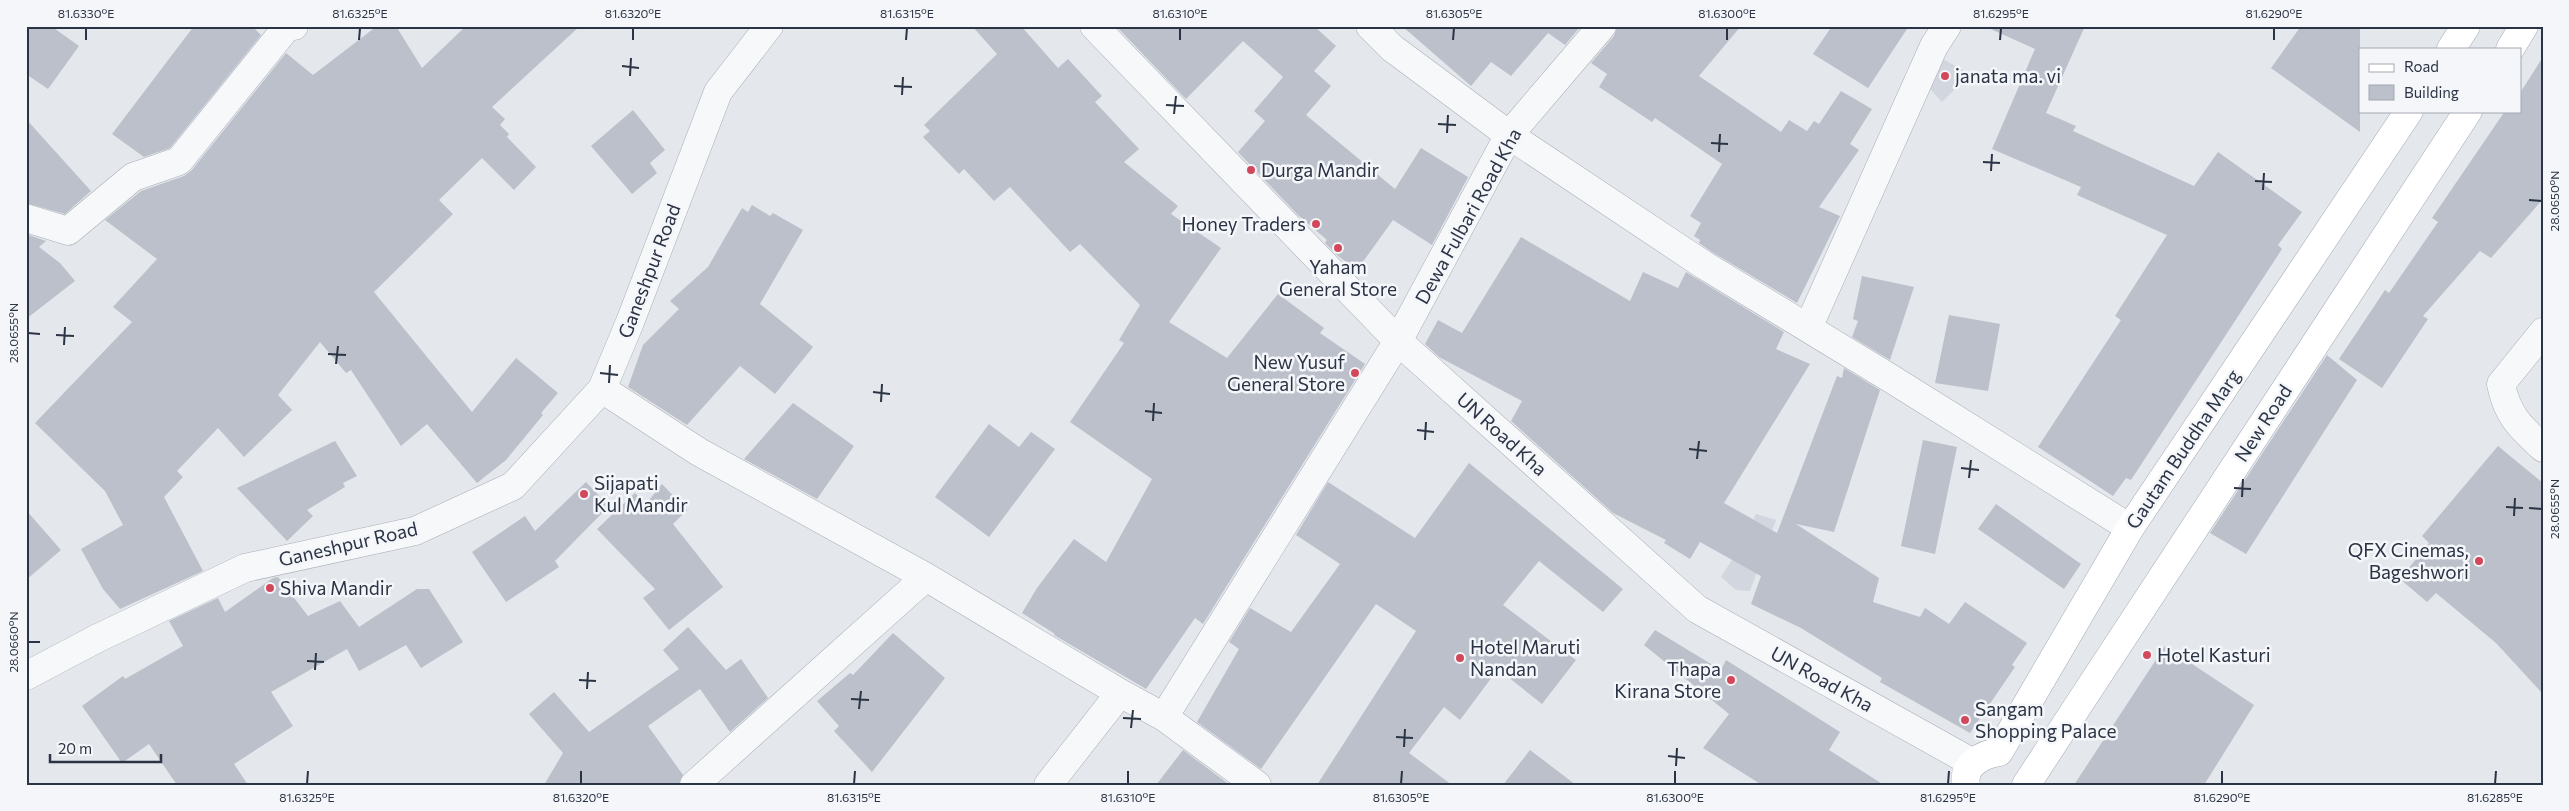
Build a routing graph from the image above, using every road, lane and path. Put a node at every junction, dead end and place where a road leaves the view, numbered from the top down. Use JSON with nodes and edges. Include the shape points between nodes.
{"nodes":[{"id":1,"x":294,"y":26,"type":"edge"},
{"id":2,"x":769,"y":26,"type":"edge"},
{"id":3,"x":1094,"y":26,"type":"edge"},
{"id":4,"x":1370,"y":26,"type":"edge"},
{"id":5,"x":1602,"y":26,"type":"edge"},
{"id":6,"x":1947,"y":26,"type":"edge"},
{"id":7,"x":2466,"y":26,"type":"edge"},
{"id":8,"x":2524,"y":26,"type":"edge"},
{"id":9,"x":2452,"y":48,"type":"edge"},
{"id":10,"x":2511,"y":48,"type":"edge"},
{"id":11,"x":2408,"y":112,"type":"edge"},
{"id":12,"x":2467,"y":112,"type":"edge"},
{"id":13,"x":1509,"y":135,"type":"junction"},
{"id":14,"x":26,"y":218,"type":"edge"},
{"id":15,"x":1808,"y":328,"type":"junction"},
{"id":16,"x":2543,"y":332,"type":"edge"},
{"id":17,"x":1398,"y":341,"type":"junction"},
{"id":18,"x":602,"y":390,"type":"junction"},
{"id":19,"x":2543,"y":448,"type":"edge"},
{"id":20,"x":2130,"y":528,"type":"junction"},
{"id":21,"x":926,"y":577,"type":"junction"},
{"id":22,"x":26,"y":676,"type":"edge"},
{"id":23,"x":1120,"y":693,"type":"junction"},
{"id":24,"x":1164,"y":717,"type":"junction"},
{"id":25,"x":1999,"y":752,"type":"junction"},
{"id":26,"x":1969,"y":774,"type":"edge"},
{"id":27,"x":2026,"y":783,"type":"edge"},
{"id":28,"x":694,"y":785,"type":"edge"},
{"id":29,"x":1048,"y":785,"type":"edge"},
{"id":30,"x":1257,"y":785,"type":"edge"}],
"edges":[{"from":1,"to":14,"type":"street","via":[[287,27],[179,161],[133,177],[68,231]]},
{"from":2,"to":18,"type":"street","name":"Ganeshpur Road","via":[[718,92]]},
{"from":3,"to":17,"type":"street","name":"UN Road Kha"},
{"from":4,"to":13,"type":"street","via":[[1392,48]]},
{"from":5,"to":13,"type":"street","name":"Dewa Fulbari Road Kha"},
{"from":6,"to":15,"type":"street","via":[[1934,46]]},
{"from":7,"to":9,"type":"main road"},
{"from":8,"to":10,"type":"main road"},
{"from":11,"to":20,"type":"main road","name":"Gautam Buddha Marg"},
{"from":12,"to":27,"type":"main road","name":"New Road"},
{"from":13,"to":15,"type":"street","via":[[1704,266]]},
{"from":13,"to":17,"type":"street","name":"Dewa Fulbari Road Kha"},
{"from":15,"to":20,"type":"street"},
{"from":16,"to":19,"type":"street","via":[[2501,384],[2505,404],[2521,428]]},
{"from":17,"to":24,"type":"street","name":"Dewa Fulbari Road Kha"},
{"from":17,"to":26,"type":"street","name":"UN Road Kha","via":[[1697,609]]},
{"from":18,"to":21,"type":"street","via":[[699,452]]},
{"from":18,"to":22,"type":"street","name":"Ganeshpur Road","via":[[513,486],[416,531],[245,568]]},
{"from":20,"to":25,"type":"main road","name":"Gautam Buddha Marg"},
{"from":21,"to":23,"type":"street"},
{"from":21,"to":28,"type":"street"},
{"from":23,"to":24,"type":"street"},
{"from":23,"to":29,"type":"street"},
{"from":24,"to":30,"type":"street"},
{"from":25,"to":26,"type":"main road","via":[[1985,754]]},
{"from":25,"to":27,"type":"main road","via":[[2018,762]]}]}
